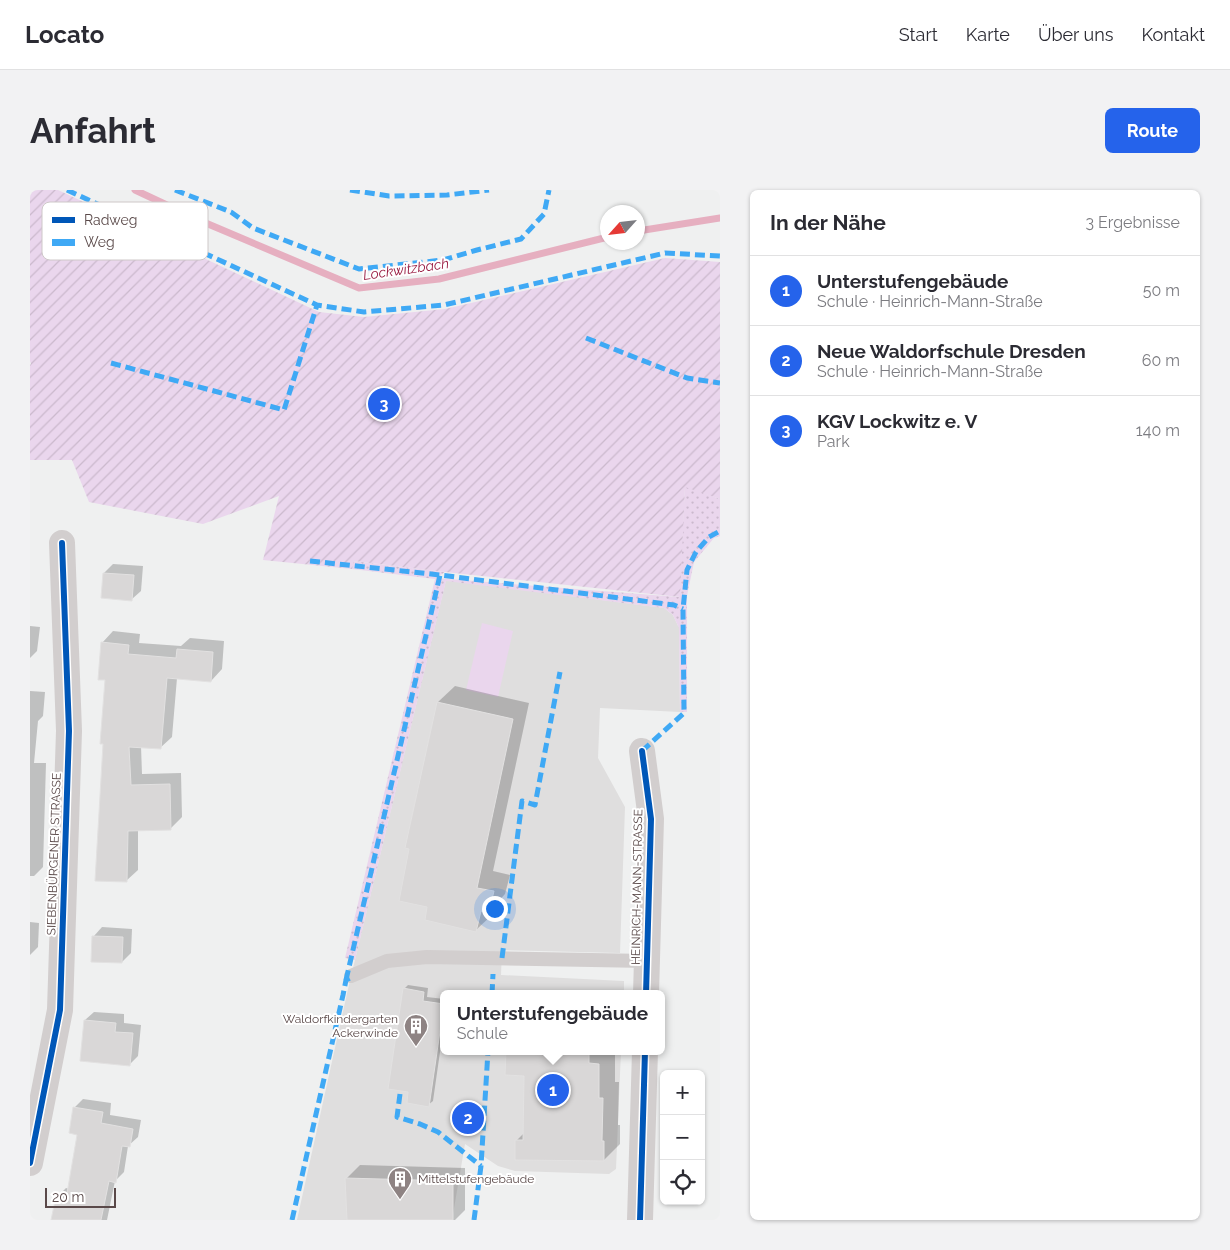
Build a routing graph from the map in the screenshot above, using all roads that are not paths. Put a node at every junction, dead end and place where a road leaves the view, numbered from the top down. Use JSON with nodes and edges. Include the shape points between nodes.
{"nodes":[{"id":1,"x":62,"y":543,"type":"dead end"},
{"id":2,"x":642,"y":752,"type":"dead end"},
{"id":3,"x":647,"y":961,"type":"junction"},
{"id":4,"x":351,"y":976,"type":"dead end"},
{"id":5,"x":646,"y":990,"type":"edge"},
{"id":6,"x":645,"y":1055,"type":"edge"},
{"id":7,"x":30,"y":1163,"type":"edge"},
{"id":8,"x":640,"y":1220,"type":"edge"}],
"edges":[{"from":1,"to":7,"type":"street","name":"SIEBENBÜRGENER STRASSE","via":[[69,731],[60,1010]]},
{"from":2,"to":3,"type":"street","name":"HEINRICH-MANN-STRASSE","via":[[651,819]]},
{"from":3,"to":4,"type":"lane","via":[[428,957],[386,961]]},
{"from":3,"to":5,"type":"street","name":"HEINRICH-MANN-STRASSE"},
{"from":6,"to":8,"type":"street"}]}
